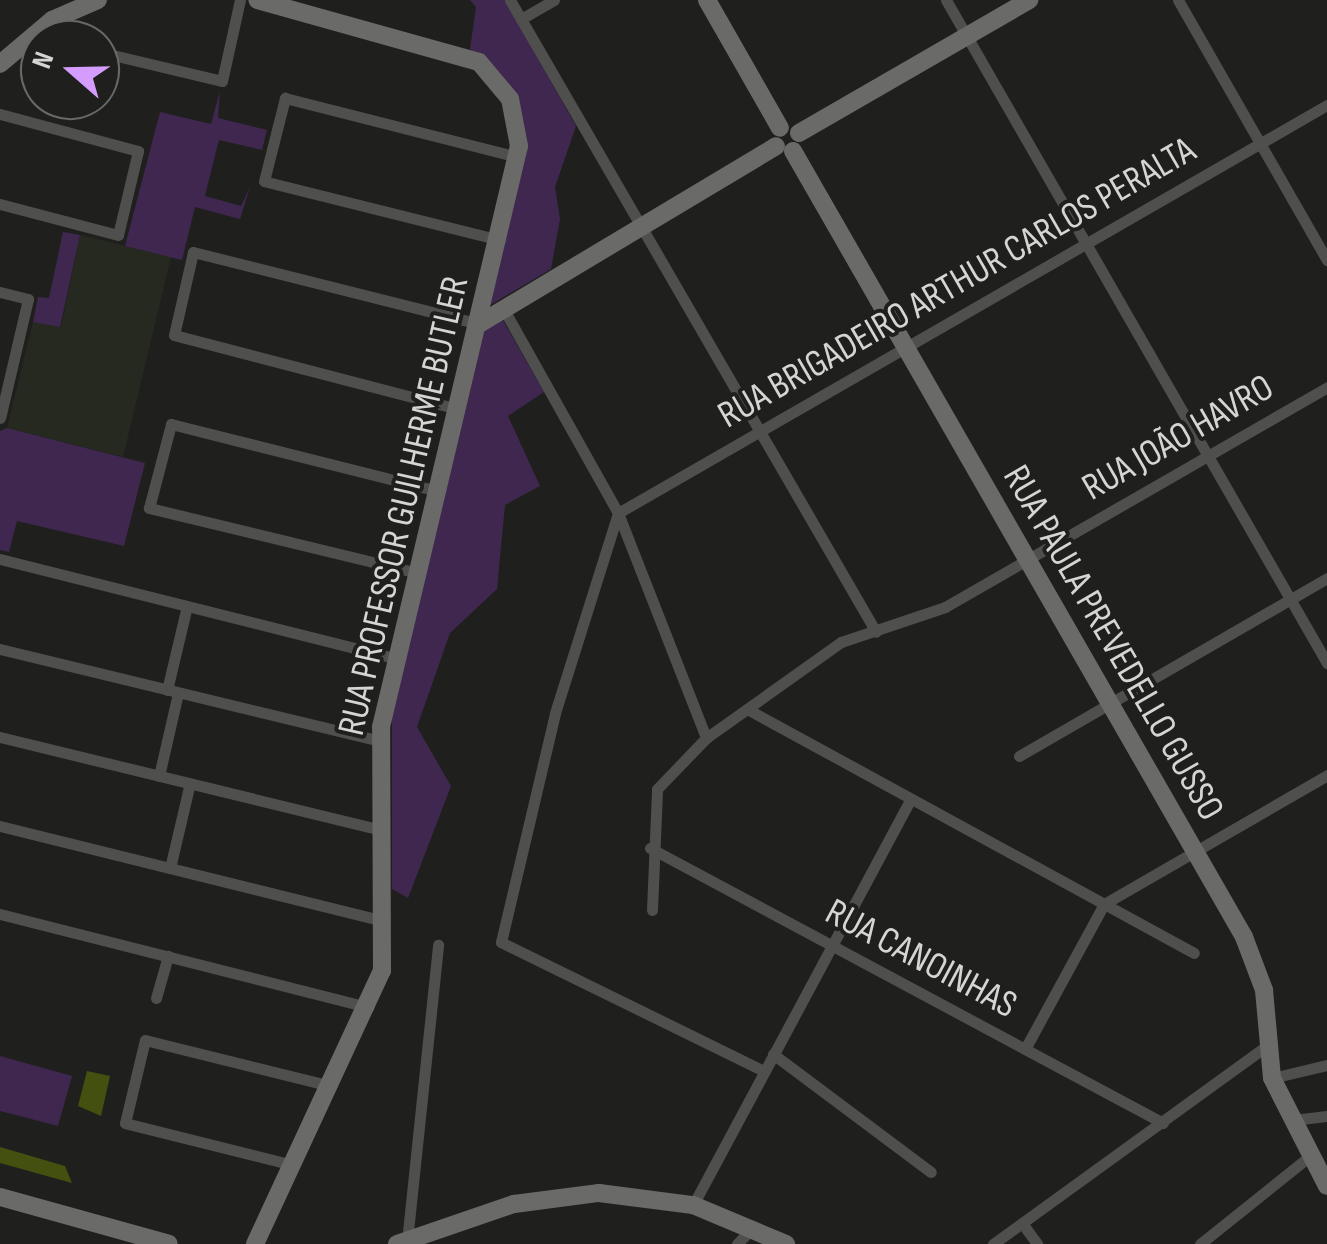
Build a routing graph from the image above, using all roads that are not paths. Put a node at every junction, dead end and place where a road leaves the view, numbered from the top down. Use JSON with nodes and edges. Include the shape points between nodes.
{"nodes":[{"id":1,"x":98,"y":0,"type":"edge"},
{"id":2,"x":240,"y":0,"type":"edge"},
{"id":3,"x":257,"y":0,"type":"edge"},
{"id":4,"x":510,"y":0,"type":"edge"},
{"id":5,"x":554,"y":0,"type":"edge"},
{"id":6,"x":707,"y":0,"type":"edge"},
{"id":7,"x":946,"y":0,"type":"edge"},
{"id":8,"x":1030,"y":0,"type":"edge"},
{"id":9,"x":1178,"y":0,"type":"edge"},
{"id":10,"x":522,"y":19,"type":"junction"},
{"id":11,"x":67,"y":20,"type":"edge"},
{"id":12,"x":967,"y":36,"type":"junction"},
{"id":13,"x":120,"y":57,"type":"edge"},
{"id":14,"x":1327,"y":105,"type":"edge"},
{"id":15,"x":0,"y":114,"type":"edge"},
{"id":16,"x":787,"y":139,"type":"junction"},
{"id":17,"x":1260,"y":144,"type":"junction"},
{"id":18,"x":518,"y":157,"type":"junction"},
{"id":19,"x":0,"y":204,"type":"edge"},
{"id":20,"x":641,"y":226,"type":"junction"},
{"id":21,"x":500,"y":240,"type":"junction"},
{"id":22,"x":1086,"y":244,"type":"junction"},
{"id":23,"x":1327,"y":260,"type":"edge"},
{"id":24,"x":0,"y":292,"type":"edge"},
{"id":25,"x":502,"y":308,"type":"junction"},
{"id":26,"x":479,"y":324,"type":"junction"},
{"id":27,"x":906,"y":347,"type":"junction"},
{"id":28,"x":4,"y":383,"type":"edge"},
{"id":29,"x":1327,"y":386,"type":"edge"},
{"id":30,"x":458,"y":409,"type":"junction"},
{"id":31,"x":0,"y":418,"type":"edge"},
{"id":32,"x":760,"y":432,"type":"junction"},
{"id":33,"x":1208,"y":455,"type":"junction"},
{"id":34,"x":438,"y":491,"type":"junction"},
{"id":35,"x":618,"y":513,"type":"junction"},
{"id":36,"x":0,"y":559,"type":"edge"},
{"id":37,"x":1027,"y":559,"type":"junction"},
{"id":38,"x":418,"y":573,"type":"junction"},
{"id":39,"x":1327,"y":578,"type":"edge"},
{"id":40,"x":1290,"y":599,"type":"junction"},
{"id":41,"x":188,"y":606,"type":"junction"},
{"id":42,"x":876,"y":632,"type":"junction"},
{"id":43,"x":0,"y":649,"type":"edge"},
{"id":44,"x":397,"y":659,"type":"junction"},
{"id":45,"x":1327,"y":662,"type":"edge"},
{"id":46,"x":173,"y":691,"type":"junction"},
{"id":47,"x":1110,"y":703,"type":"junction"},
{"id":48,"x":747,"y":709,"type":"junction"},
{"id":49,"x":0,"y":737,"type":"edge"},
{"id":50,"x":706,"y":738,"type":"junction"},
{"id":51,"x":379,"y":742,"type":"junction"},
{"id":52,"x":1019,"y":756,"type":"dead end"},
{"id":53,"x":1327,"y":775,"type":"edge"},
{"id":54,"x":159,"y":776,"type":"junction"},
{"id":55,"x":190,"y":783,"type":"junction"},
{"id":56,"x":911,"y":798,"type":"junction"},
{"id":57,"x":0,"y":826,"type":"edge"},
{"id":58,"x":382,"y":830,"type":"junction"},
{"id":59,"x":650,"y":848,"type":"junction"},
{"id":60,"x":1195,"y":852,"type":"junction"},
{"id":61,"x":170,"y":868,"type":"junction"},
{"id":62,"x":1104,"y":904,"type":"junction"},
{"id":63,"x":652,"y":910,"type":"dead end"},
{"id":64,"x":0,"y":914,"type":"edge"},
{"id":65,"x":385,"y":921,"type":"junction"},
{"id":66,"x":438,"y":944,"type":"dead end"},
{"id":67,"x":832,"y":946,"type":"junction"},
{"id":68,"x":1194,"y":953,"type":"dead end"},
{"id":69,"x":168,"y":956,"type":"junction"},
{"id":70,"x":156,"y":998,"type":"dead end"},
{"id":71,"x":368,"y":1007,"type":"junction"},
{"id":72,"x":1267,"y":1046,"type":"junction"},
{"id":73,"x":1025,"y":1049,"type":"junction"},
{"id":74,"x":774,"y":1054,"type":"junction"},
{"id":75,"x":1327,"y":1066,"type":"edge"},
{"id":76,"x":764,"y":1071,"type":"junction"},
{"id":77,"x":1272,"y":1078,"type":"junction"},
{"id":78,"x":331,"y":1086,"type":"junction"},
{"id":79,"x":1327,"y":1116,"type":"edge"},
{"id":80,"x":1293,"y":1120,"type":"junction"},
{"id":81,"x":1162,"y":1123,"type":"junction"},
{"id":82,"x":1311,"y":1155,"type":"junction"},
{"id":83,"x":293,"y":1164,"type":"junction"},
{"id":84,"x":931,"y":1172,"type":"dead end"},
{"id":85,"x":1327,"y":1186,"type":"edge"},
{"id":86,"x":0,"y":1197,"type":"edge"},
{"id":87,"x":693,"y":1205,"type":"junction"},
{"id":88,"x":1022,"y":1223,"type":"junction"},
{"id":89,"x":752,"y":1227,"type":"junction"},
{"id":90,"x":402,"y":1242,"type":"edge"},
{"id":91,"x":169,"y":1244,"type":"edge"},
{"id":92,"x":255,"y":1244,"type":"edge"},
{"id":93,"x":737,"y":1244,"type":"edge"},
{"id":94,"x":786,"y":1244,"type":"edge"},
{"id":95,"x":993,"y":1244,"type":"edge"},
{"id":96,"x":1037,"y":1244,"type":"edge"},
{"id":97,"x":1200,"y":1244,"type":"edge"}],
"edges":[{"from":1,"to":11,"type":"main road"},
{"from":2,"to":13,"type":"street","via":[[222,81]]},
{"from":3,"to":18,"type":"main road","name":"RUA PROFESSOR GUILHERME BUTLER","via":[[479,62],[515,110]]},
{"from":4,"to":10,"type":"street"},
{"from":5,"to":10,"type":"street"},
{"from":6,"to":16,"type":"main road","name":"RUA PAULA PREVEDELLO GUSSO"},
{"from":7,"to":12,"type":"street"},
{"from":8,"to":12,"type":"main road"},
{"from":9,"to":17,"type":"street"},
{"from":10,"to":20,"type":"street"},
{"from":12,"to":16,"type":"main road"},
{"from":12,"to":22,"type":"street"},
{"from":14,"to":17,"type":"street","name":"RUA BRIGADEIRO ARTHUR CARLOS PERALTA"},
{"from":15,"to":19,"type":"street","via":[[138,151],[118,235]]},
{"from":16,"to":20,"type":"main road"},
{"from":16,"to":27,"type":"main road","name":"RUA PAULA PREVEDELLO GUSSO"},
{"from":17,"to":22,"type":"street","name":"RUA BRIGADEIRO ARTHUR CARLOS PERALTA"},
{"from":17,"to":23,"type":"street"},
{"from":18,"to":21,"type":"main road","name":"RUA PROFESSOR GUILHERME BUTLER"},
{"from":18,"to":21,"type":"street","via":[[285,98],[264,181]]},
{"from":20,"to":25,"type":"main road"},
{"from":20,"to":32,"type":"street"},
{"from":21,"to":26,"type":"main road","name":"RUA PROFESSOR GUILHERME BUTLER"},
{"from":22,"to":27,"type":"street","name":"RUA BRIGADEIRO ARTHUR CARLOS PERALTA"},
{"from":22,"to":33,"type":"street"},
{"from":24,"to":28,"type":"street","via":[[28,299]]},
{"from":25,"to":26,"type":"main road"},
{"from":25,"to":35,"type":"street"},
{"from":26,"to":30,"type":"main road","name":"RUA PROFESSOR GUILHERME BUTLER"},
{"from":26,"to":30,"type":"street","via":[[193,252],[174,335]]},
{"from":27,"to":32,"type":"street","name":"RUA BRIGADEIRO ARTHUR CARLOS PERALTA"},
{"from":27,"to":37,"type":"main road","name":"RUA PAULA PREVEDELLO GUSSO"},
{"from":28,"to":31,"type":"street"},
{"from":29,"to":33,"type":"street","name":"RUA JOÃO HAVRO"},
{"from":30,"to":34,"type":"main road","name":"RUA PROFESSOR GUILHERME BUTLER"},
{"from":32,"to":35,"type":"street","name":"RUA BRIGADEIRO ARTHUR CARLOS PERALTA"},
{"from":32,"to":42,"type":"street"},
{"from":33,"to":37,"type":"street","name":"RUA JOÃO HAVRO"},
{"from":33,"to":40,"type":"street"},
{"from":34,"to":38,"type":"main road","name":"RUA PROFESSOR GUILHERME BUTLER"},
{"from":34,"to":38,"type":"street","via":[[171,424],[149,508]]},
{"from":35,"to":50,"type":"street"},
{"from":35,"to":76,"type":"street","via":[[554,714],[501,942]]},
{"from":36,"to":41,"type":"street"},
{"from":37,"to":42,"type":"street","name":"RUA JOÃO HAVRO","via":[[934,612]]},
{"from":37,"to":47,"type":"main road","name":"RUA PAULA PREVEDELLO GUSSO"},
{"from":38,"to":44,"type":"main road","name":"RUA PROFESSOR GUILHERME BUTLER"},
{"from":39,"to":40,"type":"street"},
{"from":40,"to":45,"type":"street"},
{"from":40,"to":47,"type":"street"},
{"from":41,"to":44,"type":"street"},
{"from":41,"to":46,"type":"street"},
{"from":42,"to":48,"type":"street","name":"RUA JOÃO HAVRO","via":[[842,642]]},
{"from":43,"to":46,"type":"street"},
{"from":44,"to":51,"type":"main road","name":"RUA PROFESSOR GUILHERME BUTLER"},
{"from":46,"to":51,"type":"street"},
{"from":46,"to":54,"type":"street"},
{"from":47,"to":52,"type":"street"},
{"from":47,"to":60,"type":"main road","name":"RUA PAULA PREVEDELLO GUSSO"},
{"from":48,"to":50,"type":"street","name":"RUA JOÃO HAVRO"},
{"from":48,"to":56,"type":"street"},
{"from":49,"to":54,"type":"street"},
{"from":50,"to":59,"type":"street","name":"RUA JOÃO HAVRO","via":[[657,790]]},
{"from":51,"to":58,"type":"main road","name":"RUA PROFESSOR GUILHERME BUTLER"},
{"from":53,"to":60,"type":"street"},
{"from":54,"to":55,"type":"street"},
{"from":55,"to":58,"type":"street"},
{"from":55,"to":61,"type":"street"},
{"from":56,"to":62,"type":"street"},
{"from":56,"to":67,"type":"street"},
{"from":57,"to":61,"type":"street"},
{"from":58,"to":65,"type":"main road","name":"RUA PROFESSOR GUILHERME BUTLER"},
{"from":59,"to":63,"type":"street","name":"RUA JOÃO HAVRO"},
{"from":59,"to":67,"type":"street","name":"RUA CANOINHAS"},
{"from":60,"to":62,"type":"street"},
{"from":60,"to":72,"type":"main road","name":"RUA PAULA PREVEDELLO GUSSO","via":[[1260,975]]},
{"from":61,"to":65,"type":"street"},
{"from":62,"to":68,"type":"street"},
{"from":62,"to":73,"type":"street"},
{"from":64,"to":69,"type":"street"},
{"from":65,"to":71,"type":"main road","name":"RUA PROFESSOR GUILHERME BUTLER","via":[[382,971]]},
{"from":66,"to":90,"type":"street"},
{"from":67,"to":73,"type":"street","name":"RUA CANOINHAS"},
{"from":67,"to":74,"type":"street"},
{"from":69,"to":70,"type":"street"},
{"from":69,"to":71,"type":"street"},
{"from":71,"to":78,"type":"main road","name":"RUA PROFESSOR GUILHERME BUTLER"},
{"from":72,"to":77,"type":"main road","name":"RUA PAULA PREVEDELLO GUSSO"},
{"from":72,"to":81,"type":"street"},
{"from":73,"to":81,"type":"street","name":"RUA CANOINHAS"},
{"from":74,"to":76,"type":"street"},
{"from":74,"to":84,"type":"street"},
{"from":75,"to":77,"type":"street"},
{"from":76,"to":87,"type":"street"},
{"from":77,"to":80,"type":"main road","name":"RUA PAULA PREVEDELLO GUSSO"},
{"from":78,"to":83,"type":"main road","name":"RUA PROFESSOR GUILHERME BUTLER"},
{"from":78,"to":83,"type":"street","via":[[146,1040],[126,1123]]},
{"from":79,"to":80,"type":"street"},
{"from":80,"to":82,"type":"main road","name":"RUA PAULA PREVEDELLO GUSSO"},
{"from":81,"to":88,"type":"street"},
{"from":82,"to":85,"type":"main road","name":"RUA PAULA PREVEDELLO GUSSO"},
{"from":82,"to":97,"type":"street"},
{"from":83,"to":92,"type":"main road","name":"RUA PROFESSOR GUILHERME BUTLER"},
{"from":86,"to":91,"type":"main road"},
{"from":87,"to":89,"type":"main road"},
{"from":87,"to":90,"type":"main road","via":[[626,1194],[558,1196]]},
{"from":88,"to":95,"type":"street"},
{"from":88,"to":96,"type":"street"},
{"from":89,"to":93,"type":"street"},
{"from":89,"to":94,"type":"main road"}]}
